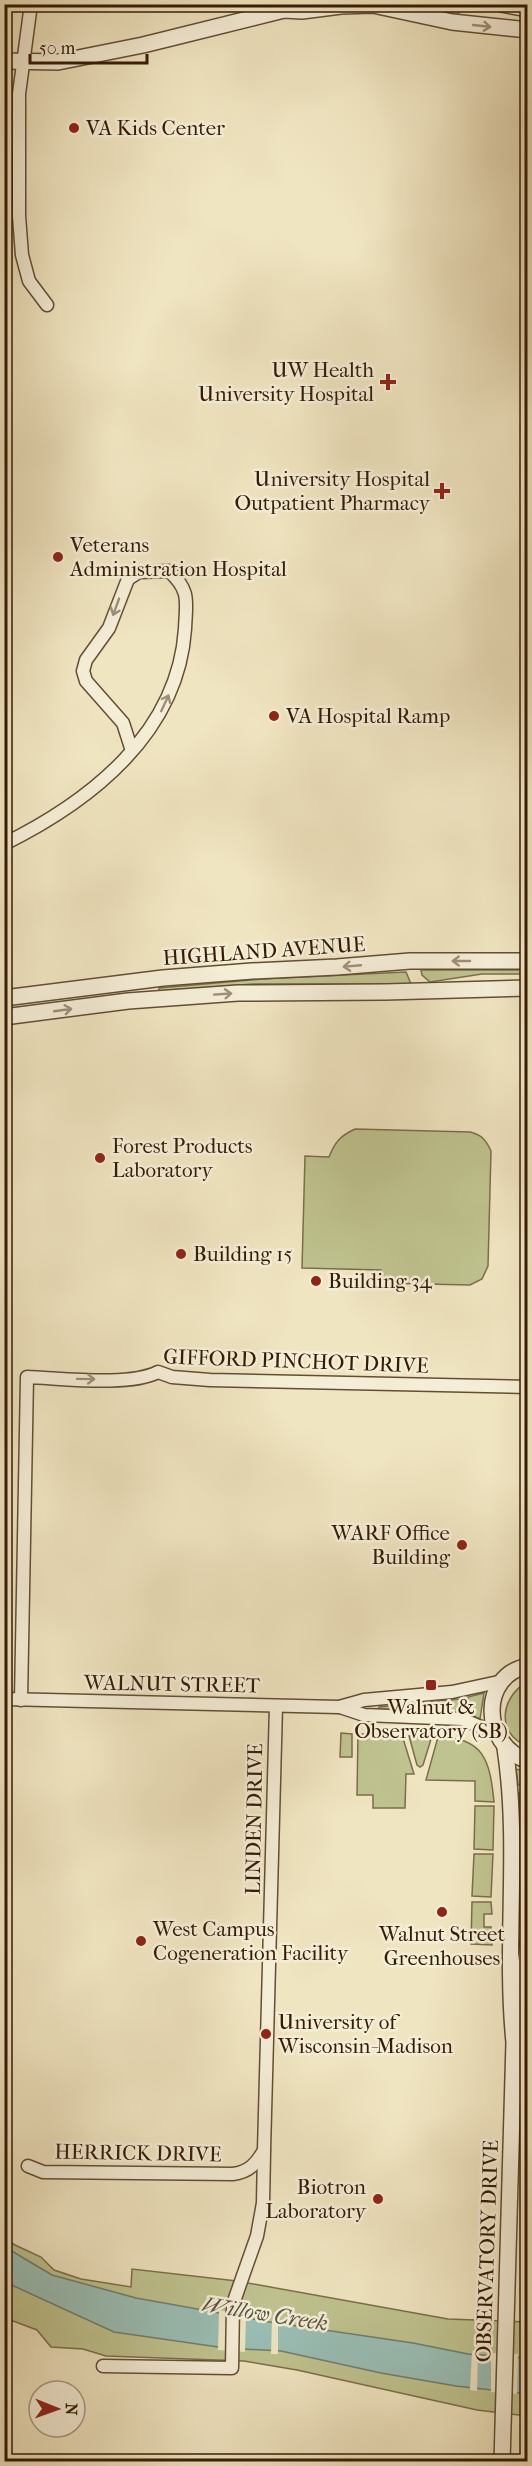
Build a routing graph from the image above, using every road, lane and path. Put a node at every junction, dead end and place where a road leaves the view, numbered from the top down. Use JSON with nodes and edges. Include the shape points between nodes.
{"nodes":[{"id":1,"x":31,"y":4,"type":"edge"},
{"id":2,"x":501,"y":4,"type":"edge"},
{"id":3,"x":287,"y":7,"type":"edge"},
{"id":4,"x":397,"y":7,"type":"edge"},
{"id":5,"x":528,"y":9,"type":"edge"},
{"id":6,"x":528,"y":30,"type":"edge"},
{"id":7,"x":4,"y":61,"type":"edge"},
{"id":8,"x":23,"y":62,"type":"junction"},
{"id":9,"x":47,"y":305,"type":"dead end"},
{"id":10,"x":132,"y":751,"type":"junction"},
{"id":11,"x":4,"y":844,"type":"edge"},
{"id":12,"x":528,"y":962,"type":"edge"},
{"id":13,"x":528,"y":988,"type":"edge"},
{"id":14,"x":4,"y":998,"type":"edge"},
{"id":15,"x":4,"y":1017,"type":"edge"},
{"id":16,"x":528,"y":1387,"type":"edge"},
{"id":17,"x":526,"y":1664,"type":"edge"},
{"id":18,"x":503,"y":1681,"type":"junction"},
{"id":19,"x":4,"y":1699,"type":"edge"},
{"id":20,"x":21,"y":1700,"type":"junction"},
{"id":21,"x":276,"y":1706,"type":"junction"},
{"id":22,"x":339,"y":1707,"type":"junction"},
{"id":23,"x":495,"y":1733,"type":"junction"},
{"id":24,"x":505,"y":1748,"type":"junction"},
{"id":25,"x":528,"y":1761,"type":"edge"},
{"id":26,"x":528,"y":1942,"type":"edge"},
{"id":27,"x":514,"y":2042,"type":"junction"},
{"id":28,"x":262,"y":2154,"type":"junction"},
{"id":29,"x":28,"y":2166,"type":"dead end"},
{"id":30,"x":103,"y":2366,"type":"dead end"},
{"id":31,"x":502,"y":2462,"type":"edge"}],
"edges":[{"from":1,"to":8,"type":"street"},
{"from":2,"to":5,"type":"street"},
{"from":3,"to":4,"type":"street","via":[[302,11],[356,4]]},
{"from":3,"to":8,"type":"street","via":[[142,45],[58,62]]},
{"from":4,"to":6,"type":"street","one_way":true,"via":[[460,23]]},
{"from":7,"to":8,"type":"street"},
{"from":8,"to":9,"type":"street","via":[[19,94],[22,255],[29,281]]},
{"from":10,"to":10,"type":"street","one_way":true,"via":[[156,722],[176,678],[183,651],[186,591],[169,571],[138,572],[128,579],[109,628],[86,660],[83,671],[86,681],[123,723]]},
{"from":10,"to":11,"type":"street","via":[[93,788]]},
{"from":12,"to":14,"type":"street","name":"HIGHLAND AVENUE","one_way":true,"via":[[410,961],[252,971]]},
{"from":15,"to":13,"type":"street","name":"HIGHLAND AVENUE","one_way":true,"via":[[128,1001],[238,993]]},
{"from":20,"to":16,"type":"street","name":"GIFFORD PINCHOT DRIVE","one_way":true,"via":[[27,1377],[128,1380],[158,1372],[210,1380]]},
{"from":17,"to":18,"type":"street"},
{"from":18,"to":22,"type":"street","name":"WALNUT STREET"},
{"from":18,"to":23,"type":"street","via":[[494,1697],[491,1715]]},
{"from":19,"to":20,"type":"street","name":"WALNUT STREET"},
{"from":20,"to":21,"type":"street","name":"WALNUT STREET"},
{"from":21,"to":22,"type":"street","name":"WALNUT STREET"},
{"from":21,"to":28,"type":"street","name":"LINDEN DRIVE"},
{"from":22,"to":23,"type":"street","name":"WALNUT STREET","via":[[364,1716],[462,1719]]},
{"from":23,"to":24,"type":"street"},
{"from":24,"to":25,"type":"street"},
{"from":24,"to":27,"type":"street","name":"OBSERVATORY DRIVE","via":[[512,1808],[510,2008]]},
{"from":26,"to":27,"type":"street","name":"OBSERVATORY DRIVE"},
{"from":27,"to":31,"type":"street","name":"OBSERVATORY DRIVE"},
{"from":28,"to":29,"type":"street","name":"HERRICK DRIVE","via":[[248,2169],[233,2174],[43,2172]]},
{"from":28,"to":30,"type":"street","name":"LINDEN DRIVE","via":[[257,2236],[233,2309],[232,2368]]}]}
